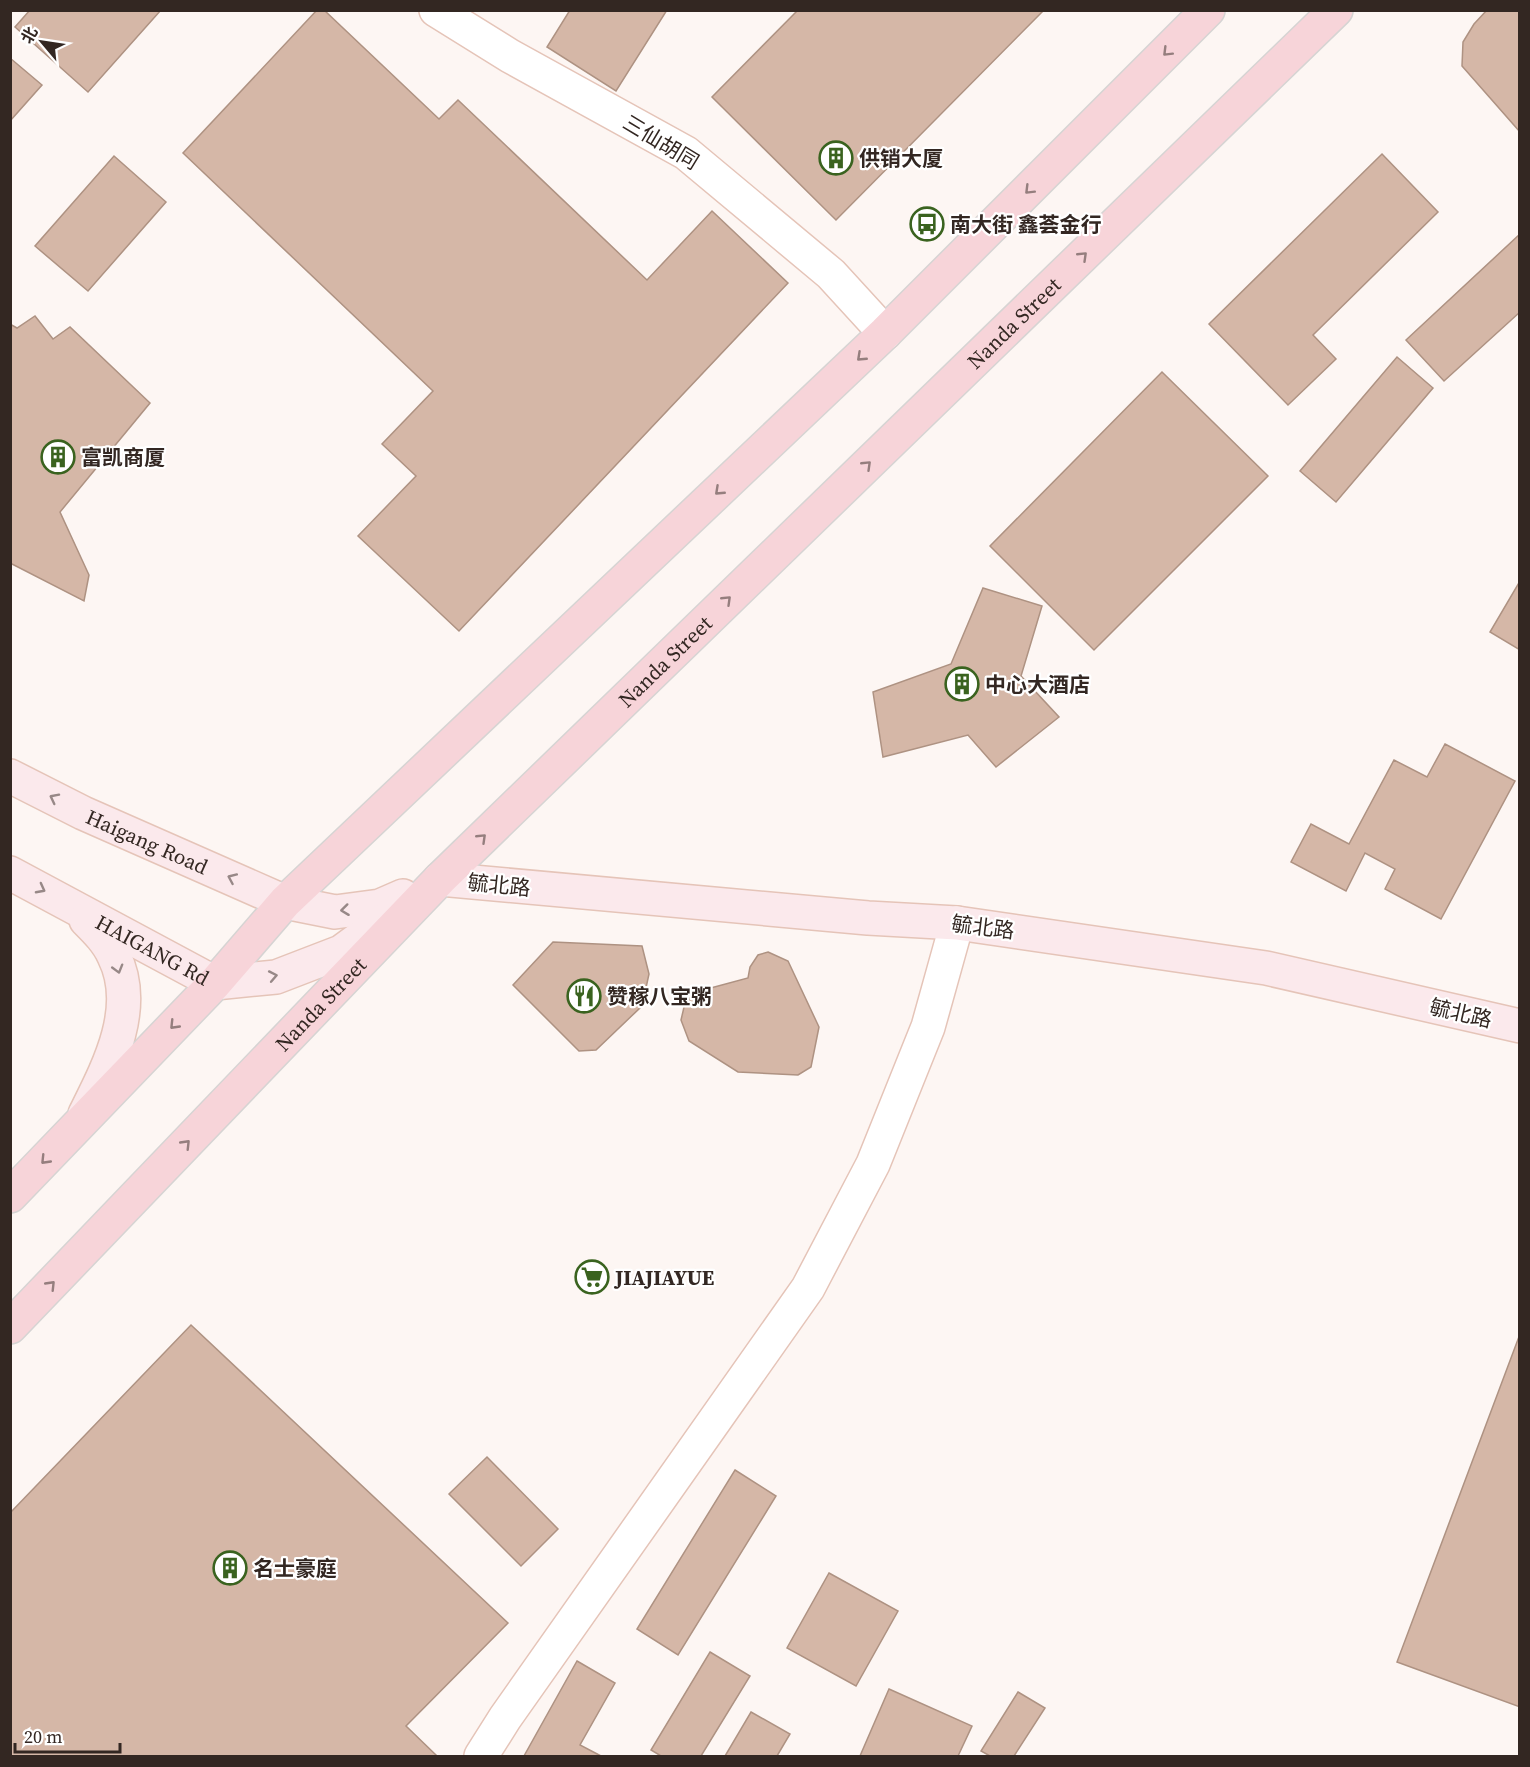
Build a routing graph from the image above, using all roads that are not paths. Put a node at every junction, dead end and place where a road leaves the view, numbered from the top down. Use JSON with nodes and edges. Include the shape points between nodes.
{"nodes":[{"id":1,"x":436,"y":10,"type":"edge"},
{"id":2,"x":1208,"y":10,"type":"edge"},
{"id":3,"x":1336,"y":10,"type":"edge"},
{"id":4,"x":885,"y":333,"type":"junction"},
{"id":5,"x":10,"y":776,"type":"edge"},
{"id":6,"x":10,"y":873,"type":"edge"},
{"id":7,"x":440,"y":879,"type":"junction"},
{"id":8,"x":285,"y":902,"type":"junction"},
{"id":9,"x":72,"y":906,"type":"junction"},
{"id":10,"x":957,"y":923,"type":"junction"},
{"id":11,"x":215,"y":983,"type":"junction"},
{"id":12,"x":1520,"y":1026,"type":"edge"},
{"id":13,"x":80,"y":1123,"type":"junction"},
{"id":14,"x":10,"y":1196,"type":"edge"},
{"id":15,"x":10,"y":1327,"type":"edge"},
{"id":16,"x":481,"y":1756,"type":"edge"}],
"edges":[{"from":1,"to":4,"type":"street","name":"三仙胡同","via":[[510,56],[686,153],[831,274]]},
{"from":2,"to":4,"type":"main road","one_way":true},
{"from":7,"to":3,"type":"main road","name":"Nanda Street","one_way":true},
{"from":4,"to":8,"type":"main road","one_way":true},
{"from":8,"to":5,"type":"main road","name":"Haigang Road","one_way":true,"via":[[82,813]]},
{"from":6,"to":9,"type":"main road","one_way":true},
{"from":7,"to":8,"type":"main road","one_way":true,"via":[[380,906],[335,912]]},
{"from":7,"to":10,"type":"main road","name":"毓北路"},
{"from":11,"to":7,"type":"main road","name":"HAIGANG Rd","one_way":true,"via":[[276,977],[341,952]]},
{"from":15,"to":7,"type":"main road","name":"Nanda Street","one_way":true},
{"from":8,"to":11,"type":"main road"},
{"from":9,"to":11,"type":"main road","name":"HAIGANG Rd"},
{"from":9,"to":13,"type":"main road","one_way":true,"via":[[101,935],[115,957],[123,1005],[119,1035],[108,1066]]},
{"from":10,"to":12,"type":"main road","name":"毓北路","via":[[1266,968]]},
{"from":10,"to":16,"type":"street","via":[[928,1027],[873,1164],[808,1288]]},
{"from":11,"to":13,"type":"main road","one_way":true},
{"from":13,"to":14,"type":"main road","one_way":true}]}
